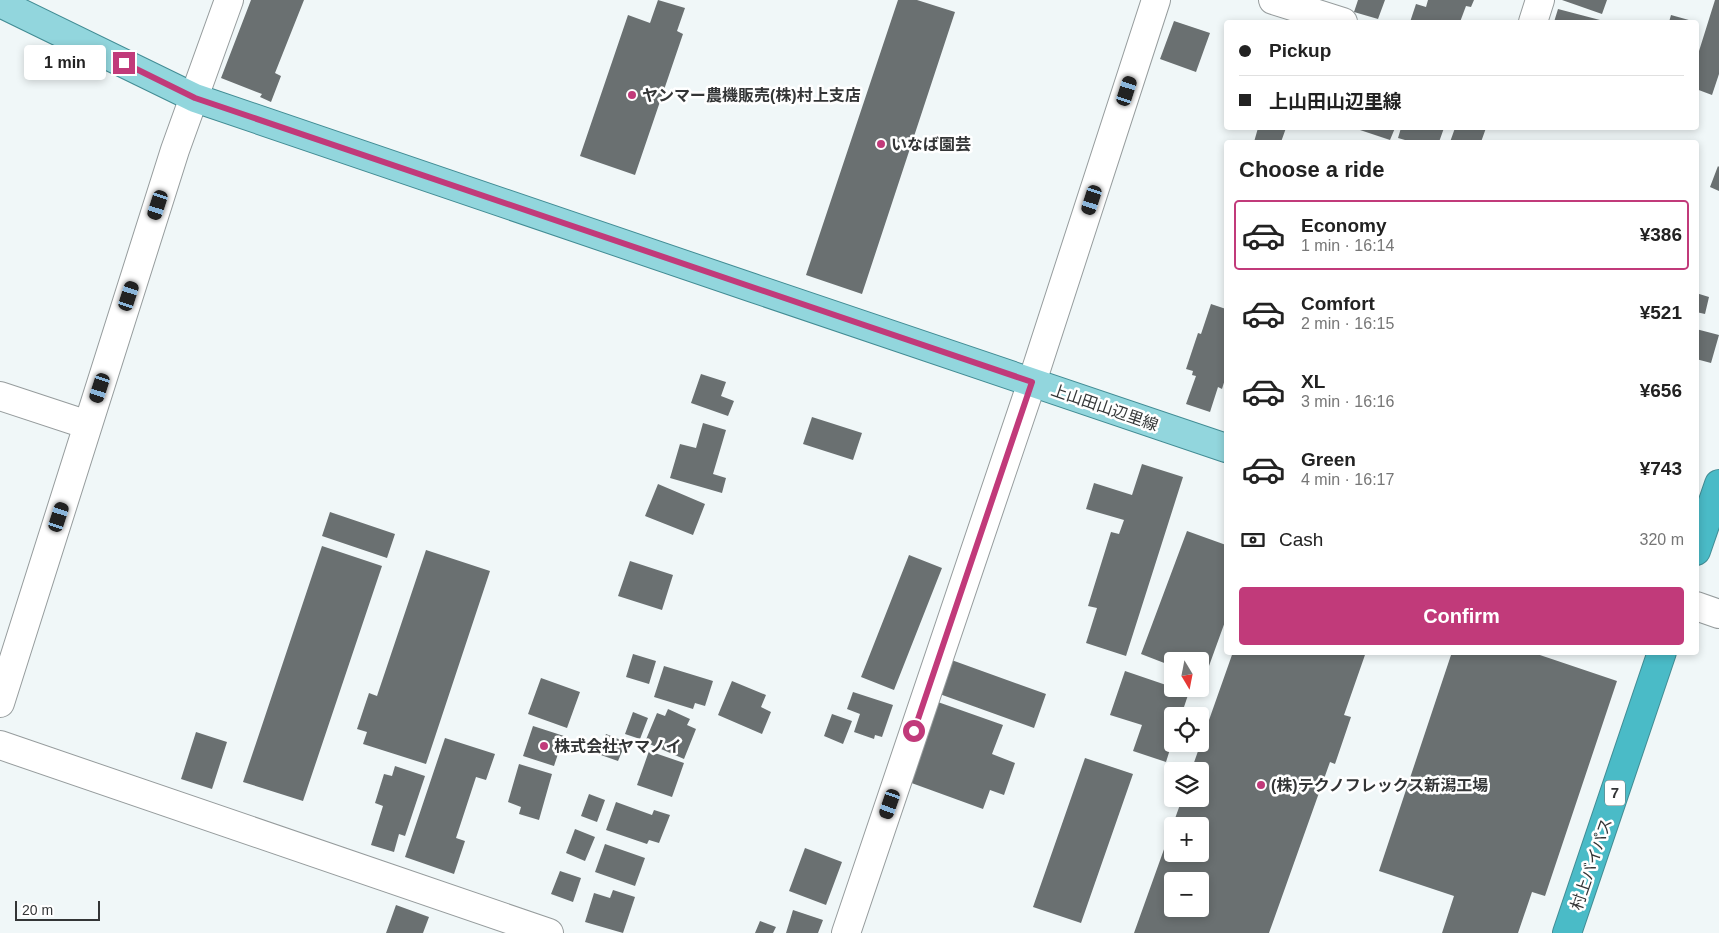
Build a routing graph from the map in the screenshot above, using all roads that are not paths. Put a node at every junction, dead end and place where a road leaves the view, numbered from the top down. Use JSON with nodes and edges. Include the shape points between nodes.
{"nodes":[{"id":1,"x":229,"y":0,"type":"edge"},
{"id":2,"x":1156,"y":0,"type":"edge"},
{"id":3,"x":1273,"y":0,"type":"edge"},
{"id":4,"x":1540,"y":0,"type":"edge"},
{"id":5,"x":0,"y":3,"type":"edge"},
{"id":6,"x":1338,"y":20,"type":"edge"},
{"id":7,"x":1534,"y":20,"type":"edge"},
{"id":8,"x":195,"y":98,"type":"junction"},
{"id":9,"x":1032,"y":382,"type":"junction"},
{"id":10,"x":0,"y":396,"type":"edge"},
{"id":11,"x":88,"y":425,"type":"junction"},
{"id":12,"x":1224,"y":447,"type":"edge"},
{"id":13,"x":1719,"y":484,"type":"edge"},
{"id":14,"x":1699,"y":541,"type":"edge"},
{"id":15,"x":1699,"y":607,"type":"edge"},
{"id":16,"x":1719,"y":614,"type":"edge"},
{"id":17,"x":1661,"y":655,"type":"edge"},
{"id":18,"x":0,"y":703,"type":"edge"},
{"id":19,"x":0,"y":745,"type":"edge"},
{"id":20,"x":549,"y":933,"type":"edge"},
{"id":21,"x":846,"y":933,"type":"edge"},
{"id":22,"x":1567,"y":933,"type":"edge"}],
"edges":[{"from":1,"to":8,"type":"street"},
{"from":2,"to":9,"type":"street"},
{"from":3,"to":6,"type":"street"},
{"from":4,"to":7,"type":"street"},
{"from":5,"to":8,"type":"main road","name":"上山田山辺里線"},
{"from":8,"to":9,"type":"main road","name":"上山田山辺里線"},
{"from":8,"to":11,"type":"street","via":[[175,150]]},
{"from":9,"to":12,"type":"main road","name":"上山田山辺里線"},
{"from":9,"to":21,"type":"street"},
{"from":10,"to":11,"type":"street"},
{"from":11,"to":18,"type":"street"},
{"from":13,"to":14,"type":"highway"},
{"from":15,"to":16,"type":"street"},
{"from":17,"to":22,"type":"highway","name":"村上バイパス","number":"7"},
{"from":19,"to":20,"type":"street"}]}
